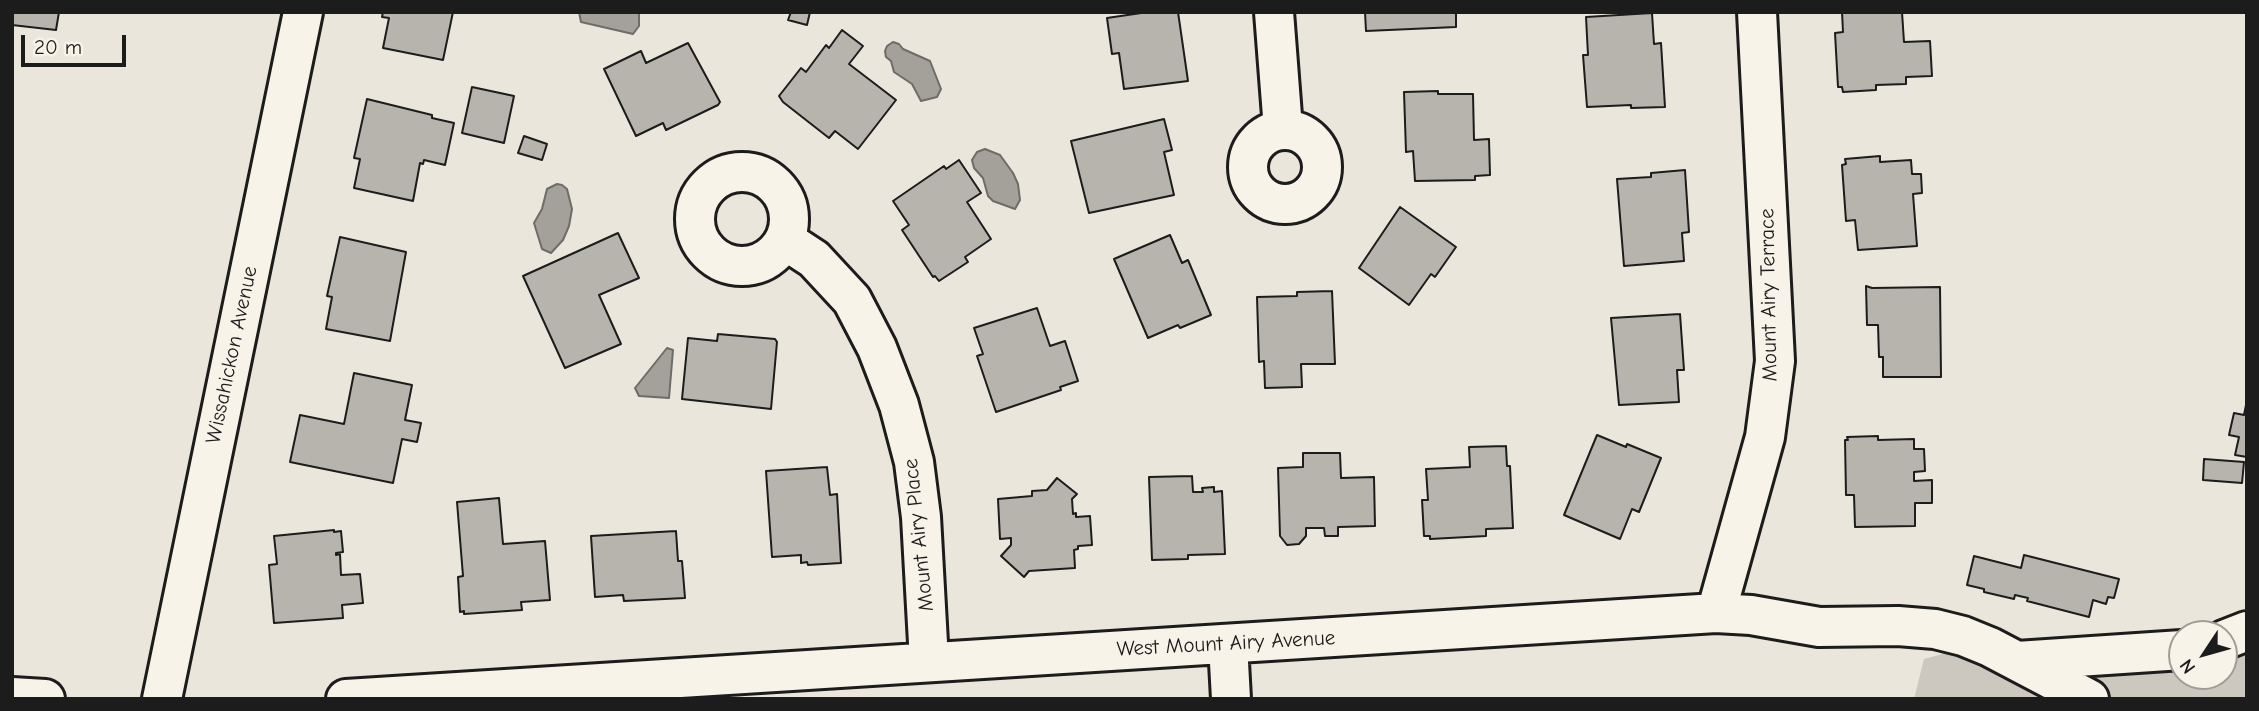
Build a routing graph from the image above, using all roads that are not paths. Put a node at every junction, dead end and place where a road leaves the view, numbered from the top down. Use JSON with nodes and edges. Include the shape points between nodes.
{"nodes":[{"id":1,"x":303,"y":12,"type":"edge"},
{"id":2,"x":1275,"y":12,"type":"edge"},
{"id":3,"x":1756,"y":12,"type":"edge"},
{"id":4,"x":1283,"y":130,"type":"dead end"},
{"id":5,"x":785,"y":240,"type":"dead end"},
{"id":6,"x":1716,"y":613,"type":"junction"},
{"id":7,"x":1228,"y":644,"type":"junction"},
{"id":8,"x":2168,"y":651,"type":"edge"},
{"id":9,"x":929,"y":661,"type":"junction"},
{"id":10,"x":2017,"y":661,"type":"junction"},
{"id":11,"x":12,"y":697,"type":"edge"},
{"id":12,"x":45,"y":699,"type":"edge"},
{"id":13,"x":162,"y":699,"type":"edge"},
{"id":14,"x":346,"y":699,"type":"edge"},
{"id":15,"x":1231,"y":699,"type":"edge"},
{"id":16,"x":2089,"y":699,"type":"edge"}],
"edges":[{"from":1,"to":13,"type":"street","name":"Wissahickon Avenue"},
{"from":2,"to":4,"type":"street"},
{"from":3,"to":6,"type":"street","name":"Mount Airy Terrace","via":[[1775,361],[1765,436]]},
{"from":5,"to":9,"type":"street","name":"Mount Airy Place","via":[[814,259],[852,300],[900,405],[921,517]]},
{"from":6,"to":7,"type":"street","name":"West Mount Airy Avenue"},
{"from":6,"to":10,"type":"street","name":"West Mount Airy Avenue","via":[[1819,627],[1935,629],[1963,636]]},
{"from":7,"to":9,"type":"street","name":"West Mount Airy Avenue"},
{"from":7,"to":15,"type":"street"},
{"from":8,"to":10,"type":"street"},
{"from":9,"to":14,"type":"street","name":"West Mount Airy Avenue"},
{"from":10,"to":16,"type":"street","name":"West Mount Airy Avenue"},
{"from":11,"to":12,"type":"street"}]}
